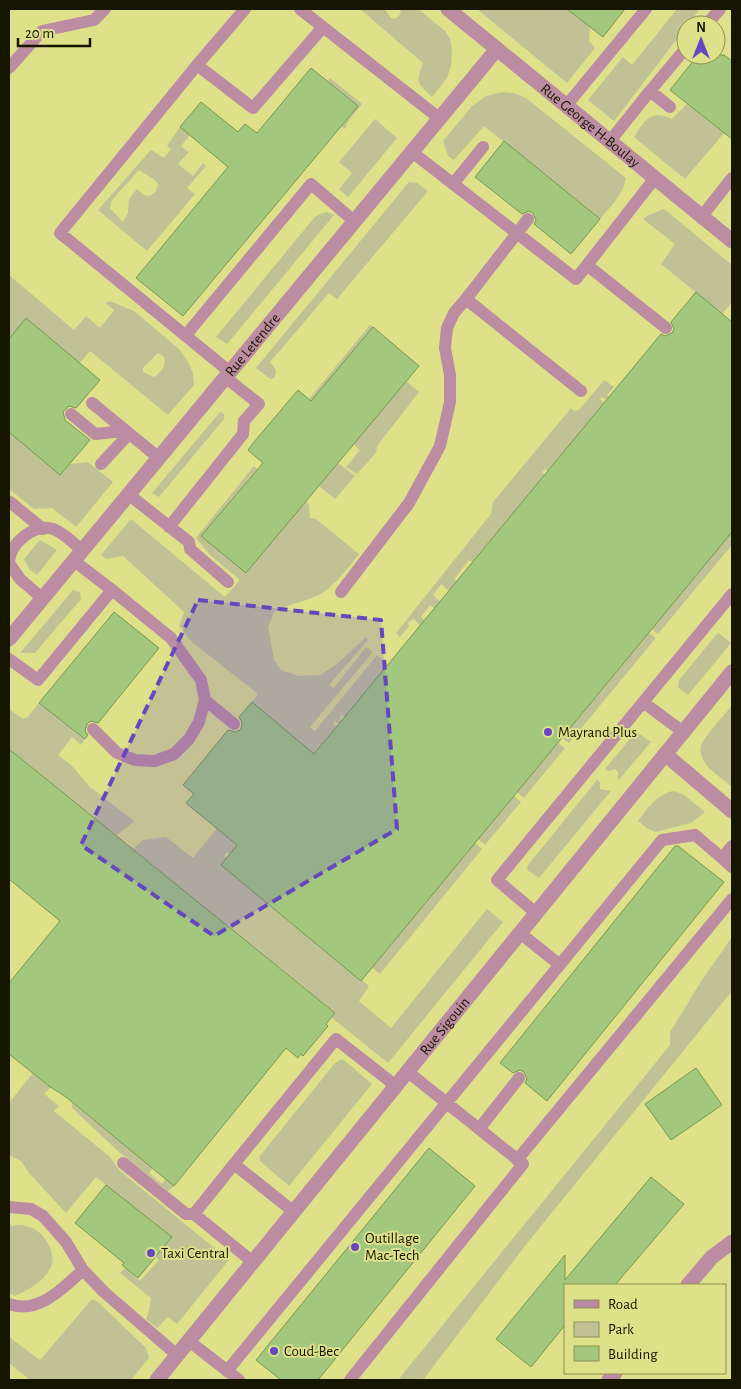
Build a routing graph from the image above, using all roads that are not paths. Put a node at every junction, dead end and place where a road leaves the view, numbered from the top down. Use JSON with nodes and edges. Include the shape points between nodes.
{"nodes":[{"id":1,"x":104,"y":9,"type":"edge"},
{"id":2,"x":245,"y":9,"type":"edge"},
{"id":3,"x":300,"y":9,"type":"edge"},
{"id":4,"x":448,"y":9,"type":"edge"},
{"id":5,"x":646,"y":9,"type":"edge"},
{"id":6,"x":323,"y":27,"type":"junction"},
{"id":7,"x":497,"y":49,"type":"junction"},
{"id":8,"x":676,"y":60,"type":"edge"},
{"id":9,"x":197,"y":65,"type":"junction"},
{"id":10,"x":9,"y":68,"type":"edge"},
{"id":11,"x":650,"y":91,"type":"junction"},
{"id":12,"x":566,"y":106,"type":"junction"},
{"id":13,"x":670,"y":107,"type":"dead end"},
{"id":14,"x":439,"y":118,"type":"junction"},
{"id":15,"x":610,"y":141,"type":"junction"},
{"id":16,"x":483,"y":147,"type":"dead end"},
{"id":17,"x":412,"y":152,"type":"junction"},
{"id":18,"x":655,"y":178,"type":"junction"},
{"id":19,"x":732,"y":178,"type":"edge"},
{"id":20,"x":454,"y":184,"type":"junction"},
{"id":21,"x":702,"y":216,"type":"junction"},
{"id":22,"x":528,"y":219,"type":"dead end"},
{"id":23,"x":354,"y":221,"type":"junction"},
{"id":24,"x":516,"y":233,"type":"junction"},
{"id":25,"x":732,"y":240,"type":"edge"},
{"id":26,"x":587,"y":265,"type":"junction"},
{"id":27,"x":466,"y":298,"type":"junction"},
{"id":28,"x":666,"y":328,"type":"dead end"},
{"id":29,"x":186,"y":335,"type":"junction"},
{"id":30,"x":227,"y":374,"type":"junction"},
{"id":31,"x":581,"y":391,"type":"dead end"},
{"id":32,"x":92,"y":403,"type":"dead end"},
{"id":33,"x":71,"y":414,"type":"dead end"},
{"id":34,"x":127,"y":432,"type":"junction"},
{"id":35,"x":159,"y":458,"type":"junction"},
{"id":36,"x":101,"y":464,"type":"dead end"},
{"id":37,"x":128,"y":494,"type":"junction"},
{"id":38,"x":10,"y":502,"type":"dead end"},
{"id":39,"x":169,"y":527,"type":"junction"},
{"id":40,"x":43,"y":529,"type":"junction"},
{"id":41,"x":78,"y":555,"type":"junction"},
{"id":42,"x":9,"y":557,"type":"edge"},
{"id":43,"x":228,"y":582,"type":"dead end"},
{"id":44,"x":112,"y":590,"type":"junction"},
{"id":45,"x":341,"y":592,"type":"dead end"},
{"id":46,"x":42,"y":598,"type":"junction"},
{"id":47,"x":730,"y":601,"type":"edge"},
{"id":48,"x":9,"y":639,"type":"edge"},
{"id":49,"x":9,"y":659,"type":"edge"},
{"id":50,"x":732,"y":672,"type":"edge"},
{"id":51,"x":204,"y":700,"type":"junction"},
{"id":52,"x":644,"y":702,"type":"junction"},
{"id":53,"x":234,"y":724,"type":"dead end"},
{"id":54,"x":93,"y":729,"type":"dead end"},
{"id":55,"x":683,"y":732,"type":"junction"},
{"id":56,"x":665,"y":754,"type":"junction"},
{"id":57,"x":732,"y":811,"type":"edge"},
{"id":58,"x":732,"y":846,"type":"edge"},
{"id":59,"x":722,"y":858,"type":"junction"},
{"id":60,"x":732,"y":867,"type":"edge"},
{"id":61,"x":732,"y":899,"type":"edge"},
{"id":62,"x":536,"y":913,"type":"junction"},
{"id":63,"x":520,"y":933,"type":"junction"},
{"id":64,"x":560,"y":965,"type":"junction"},
{"id":65,"x":408,"y":1072,"type":"junction"},
{"id":66,"x":519,"y":1078,"type":"dead end"},
{"id":67,"x":396,"y":1086,"type":"junction"},
{"id":68,"x":447,"y":1104,"type":"junction"},
{"id":69,"x":479,"y":1129,"type":"junction"},
{"id":70,"x":517,"y":1160,"type":"junction"},
{"id":71,"x":123,"y":1163,"type":"dead end"},
{"id":72,"x":234,"y":1164,"type":"junction"},
{"id":73,"x":9,"y":1207,"type":"edge"},
{"id":74,"x":294,"y":1212,"type":"junction"},
{"id":75,"x":194,"y":1214,"type":"junction"},
{"id":76,"x":732,"y":1242,"type":"edge"},
{"id":77,"x":253,"y":1262,"type":"junction"},
{"id":78,"x":83,"y":1270,"type":"junction"},
{"id":79,"x":689,"y":1284,"type":"edge"},
{"id":80,"x":9,"y":1304,"type":"edge"},
{"id":81,"x":189,"y":1341,"type":"junction"},
{"id":82,"x":177,"y":1355,"type":"junction"},
{"id":83,"x":228,"y":1372,"type":"junction"},
{"id":84,"x":157,"y":1380,"type":"edge"},
{"id":85,"x":239,"y":1380,"type":"edge"},
{"id":86,"x":350,"y":1380,"type":"edge"}],
"edges":[{"from":1,"to":10,"type":"lane","via":[[94,20],[42,31]]},
{"from":2,"to":9,"type":"lane"},
{"from":3,"to":6,"type":"lane"},
{"from":4,"to":7,"type":"street","name":"Rue George H-Boulay"},
{"from":5,"to":12,"type":"lane"},
{"from":6,"to":9,"type":"lane","via":[[253,108]]},
{"from":6,"to":14,"type":"lane"},
{"from":7,"to":12,"type":"street","name":"Rue George H-Boulay"},
{"from":7,"to":14,"type":"street","name":"Rue Letendre"},
{"from":8,"to":11,"type":"lane"},
{"from":9,"to":29,"type":"lane","via":[[60,233]]},
{"from":11,"to":13,"type":"lane"},
{"from":11,"to":15,"type":"lane"},
{"from":12,"to":15,"type":"street","name":"Rue George H-Boulay"},
{"from":14,"to":17,"type":"street","name":"Rue Letendre"},
{"from":15,"to":18,"type":"street","name":"Rue George H-Boulay"},
{"from":16,"to":20,"type":"lane"},
{"from":17,"to":20,"type":"lane"},
{"from":17,"to":23,"type":"street","name":"Rue Letendre"},
{"from":18,"to":21,"type":"street","name":"Rue George H-Boulay"},
{"from":18,"to":26,"type":"lane"},
{"from":19,"to":21,"type":"lane"},
{"from":20,"to":24,"type":"lane"},
{"from":21,"to":25,"type":"street","name":"Rue George H-Boulay"},
{"from":22,"to":24,"type":"lane"},
{"from":23,"to":29,"type":"lane","via":[[311,184]]},
{"from":23,"to":30,"type":"street","name":"Rue Letendre"},
{"from":24,"to":26,"type":"lane","via":[[576,280]]},
{"from":24,"to":27,"type":"lane"},
{"from":26,"to":28,"type":"lane"},
{"from":27,"to":31,"type":"lane"},
{"from":27,"to":45,"type":"lane","via":[[447,328],[445,348],[450,402],[440,446],[409,503]]},
{"from":29,"to":30,"type":"lane"},
{"from":30,"to":35,"type":"street","name":"Rue Letendre"},
{"from":30,"to":39,"type":"lane","via":[[259,404],[244,421],[243,434]]},
{"from":32,"to":34,"type":"lane"},
{"from":33,"to":34,"type":"lane","via":[[95,434]]},
{"from":34,"to":35,"type":"lane"},
{"from":34,"to":36,"type":"lane"},
{"from":35,"to":37,"type":"street","name":"Rue Letendre"},
{"from":37,"to":39,"type":"lane"},
{"from":37,"to":41,"type":"street","name":"Rue Letendre"},
{"from":38,"to":40,"type":"lane"},
{"from":39,"to":43,"type":"lane","via":[[189,542],[190,549]]},
{"from":40,"to":41,"type":"lane","via":[[54,529]]},
{"from":40,"to":42,"type":"lane","via":[[26,535],[15,545]]},
{"from":41,"to":44,"type":"lane"},
{"from":41,"to":46,"type":"street","name":"Rue Letendre"},
{"from":42,"to":46,"type":"lane","via":[[13,571]]},
{"from":44,"to":49,"type":"lane","via":[[38,680]]},
{"from":44,"to":51,"type":"lane","via":[[171,638],[200,680]]},
{"from":46,"to":48,"type":"street","name":"Rue Letendre"},
{"from":47,"to":52,"type":"lane"},
{"from":50,"to":55,"type":"street","name":"Rue Sigouin"},
{"from":51,"to":53,"type":"lane"},
{"from":51,"to":54,"type":"lane","via":[[199,722],[189,739],[174,754],[155,761],[135,760],[117,753]]},
{"from":52,"to":55,"type":"lane"},
{"from":52,"to":62,"type":"lane","via":[[497,880]]},
{"from":55,"to":56,"type":"street","name":"Rue Sigouin"},
{"from":56,"to":57,"type":"street"},
{"from":56,"to":62,"type":"street","name":"Rue Sigouin"},
{"from":58,"to":59,"type":"lane"},
{"from":59,"to":60,"type":"lane"},
{"from":59,"to":64,"type":"lane","via":[[694,835],[662,840]]},
{"from":61,"to":70,"type":"lane"},
{"from":62,"to":63,"type":"street","name":"Rue Sigouin"},
{"from":63,"to":64,"type":"lane"},
{"from":63,"to":65,"type":"street","name":"Rue Sigouin"},
{"from":64,"to":68,"type":"lane"},
{"from":65,"to":67,"type":"street","name":"Rue Sigouin"},
{"from":65,"to":68,"type":"lane"},
{"from":66,"to":69,"type":"lane"},
{"from":67,"to":72,"type":"lane","via":[[336,1039]]},
{"from":67,"to":74,"type":"street","name":"Rue Sigouin"},
{"from":68,"to":69,"type":"lane"},
{"from":68,"to":83,"type":"lane"},
{"from":69,"to":70,"type":"lane"},
{"from":70,"to":86,"type":"lane","via":[[523,1164]]},
{"from":71,"to":75,"type":"lane","via":[[186,1214]]},
{"from":72,"to":74,"type":"lane"},
{"from":72,"to":75,"type":"lane"},
{"from":73,"to":78,"type":"lane","via":[[31,1210],[43,1216],[66,1242]]},
{"from":74,"to":77,"type":"street","name":"Rue Sigouin"},
{"from":75,"to":77,"type":"lane"},
{"from":76,"to":79,"type":"street","via":[[712,1257]]},
{"from":77,"to":81,"type":"street","name":"Rue Sigouin"},
{"from":78,"to":80,"type":"lane","via":[[61,1290],[32,1306]]},
{"from":78,"to":82,"type":"lane"},
{"from":81,"to":82,"type":"street","name":"Rue Sigouin"},
{"from":81,"to":83,"type":"lane"},
{"from":82,"to":84,"type":"street","name":"Rue Sigouin"},
{"from":83,"to":85,"type":"lane"}]}
